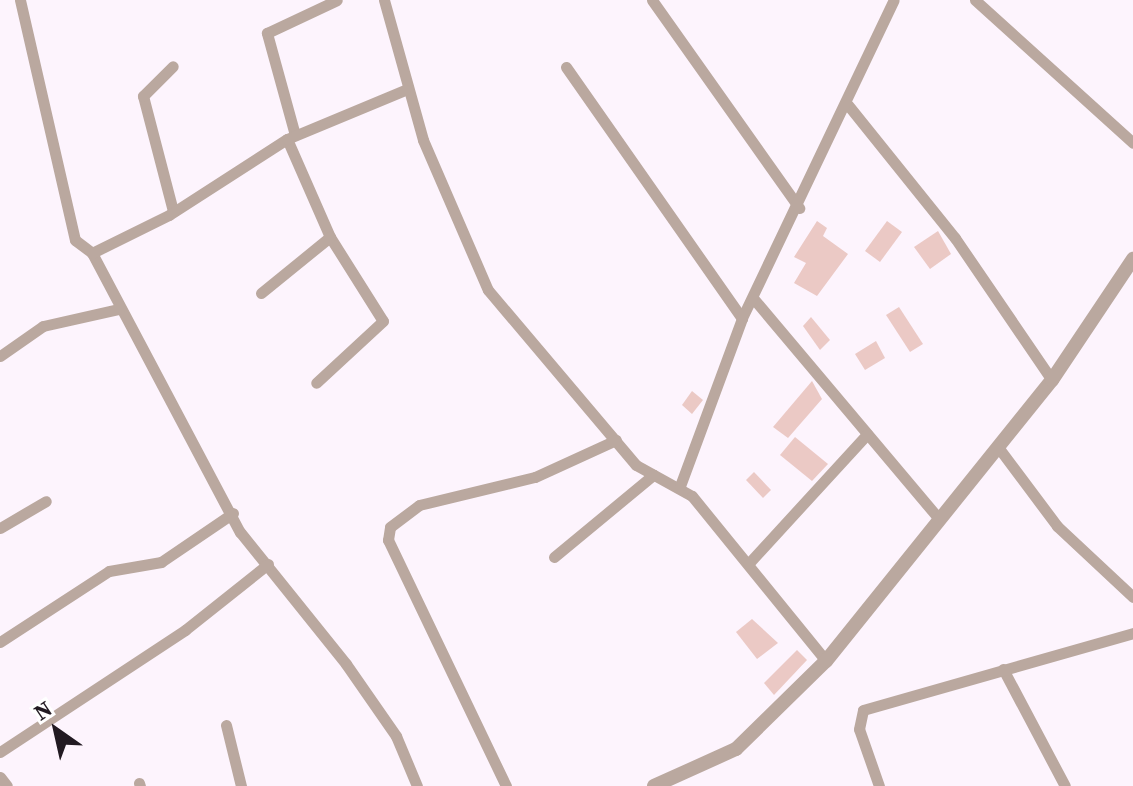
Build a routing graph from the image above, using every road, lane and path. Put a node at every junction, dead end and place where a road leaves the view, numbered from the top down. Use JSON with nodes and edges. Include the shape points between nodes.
{"nodes":[{"id":1,"x":20,"y":0,"type":"edge"},
{"id":2,"x":337,"y":0,"type":"edge"},
{"id":3,"x":384,"y":0,"type":"edge"},
{"id":4,"x":652,"y":0,"type":"edge"},
{"id":5,"x":894,"y":0,"type":"edge"},
{"id":6,"x":975,"y":0,"type":"edge"},
{"id":7,"x":173,"y":66,"type":"dead end"},
{"id":8,"x":566,"y":67,"type":"dead end"},
{"id":9,"x":405,"y":90,"type":"junction"},
{"id":10,"x":848,"y":105,"type":"junction"},
{"id":11,"x":291,"y":137,"type":"junction"},
{"id":12,"x":1133,"y":143,"type":"edge"},
{"id":13,"x":799,"y":208,"type":"junction"},
{"id":14,"x":173,"y":211,"type":"junction"},
{"id":15,"x":330,"y":237,"type":"junction"},
{"id":16,"x":92,"y":253,"type":"junction"},
{"id":17,"x":1133,"y":259,"type":"edge"},
{"id":18,"x":261,"y":293,"type":"dead end"},
{"id":19,"x":753,"y":298,"type":"junction"},
{"id":20,"x":119,"y":309,"type":"junction"},
{"id":21,"x":742,"y":318,"type":"junction"},
{"id":22,"x":0,"y":356,"type":"edge"},
{"id":23,"x":1052,"y":380,"type":"junction"},
{"id":24,"x":316,"y":383,"type":"dead end"},
{"id":25,"x":867,"y":434,"type":"junction"},
{"id":26,"x":616,"y":440,"type":"junction"},
{"id":27,"x":998,"y":447,"type":"junction"},
{"id":28,"x":653,"y":475,"type":"junction"},
{"id":29,"x":680,"y":486,"type":"junction"},
{"id":30,"x":46,"y":501,"type":"dead end"},
{"id":31,"x":233,"y":513,"type":"junction"},
{"id":32,"x":940,"y":520,"type":"junction"},
{"id":33,"x":0,"y":528,"type":"edge"},
{"id":34,"x":554,"y":557,"type":"dead end"},
{"id":35,"x":749,"y":563,"type":"junction"},
{"id":36,"x":268,"y":564,"type":"junction"},
{"id":37,"x":1133,"y":597,"type":"edge"},
{"id":38,"x":1133,"y":633,"type":"edge"},
{"id":39,"x":0,"y":642,"type":"edge"},
{"id":40,"x":826,"y":661,"type":"junction"},
{"id":41,"x":1003,"y":669,"type":"junction"},
{"id":42,"x":226,"y":725,"type":"dead end"},
{"id":43,"x":0,"y":752,"type":"edge"},
{"id":44,"x":0,"y":777,"type":"edge"},
{"id":45,"x":7,"y":786,"type":"edge"},
{"id":46,"x":241,"y":786,"type":"edge"},
{"id":47,"x":417,"y":786,"type":"edge"},
{"id":48,"x":506,"y":786,"type":"edge"},
{"id":49,"x":654,"y":786,"type":"edge"},
{"id":50,"x":879,"y":786,"type":"edge"},
{"id":51,"x":1065,"y":786,"type":"edge"}],
"edges":[{"from":1,"to":16,"type":"street","via":[[75,240]]},
{"from":2,"to":11,"type":"street","via":[[267,33]]},
{"from":3,"to":9,"type":"street"},
{"from":4,"to":13,"type":"street"},
{"from":5,"to":10,"type":"street"},
{"from":6,"to":12,"type":"street"},
{"from":7,"to":14,"type":"street","via":[[143,96]]},
{"from":8,"to":21,"type":"street"},
{"from":9,"to":11,"type":"street"},
{"from":9,"to":26,"type":"street","via":[[488,290]]},
{"from":10,"to":13,"type":"street"},
{"from":10,"to":23,"type":"street","via":[[955,238]]},
{"from":11,"to":14,"type":"street"},
{"from":11,"to":15,"type":"street"},
{"from":13,"to":19,"type":"street"},
{"from":14,"to":16,"type":"street"},
{"from":15,"to":18,"type":"street"},
{"from":15,"to":24,"type":"street","via":[[384,326]]},
{"from":16,"to":20,"type":"street"},
{"from":17,"to":23,"type":"street"},
{"from":19,"to":21,"type":"street"},
{"from":19,"to":25,"type":"street"},
{"from":20,"to":22,"type":"street","via":[[43,326]]},
{"from":20,"to":31,"type":"street"},
{"from":21,"to":29,"type":"street"},
{"from":23,"to":27,"type":"street"},
{"from":25,"to":32,"type":"street"},
{"from":25,"to":35,"type":"street"},
{"from":26,"to":28,"type":"street"},
{"from":26,"to":48,"type":"street","via":[[535,477],[419,505],[390,527],[388,540]]},
{"from":27,"to":32,"type":"street"},
{"from":27,"to":37,"type":"street","via":[[1057,526]]},
{"from":28,"to":29,"type":"street"},
{"from":28,"to":34,"type":"street"},
{"from":29,"to":35,"type":"street"},
{"from":30,"to":33,"type":"street"},
{"from":31,"to":36,"type":"street"},
{"from":31,"to":39,"type":"street","via":[[161,562],[109,571]]},
{"from":32,"to":40,"type":"street"},
{"from":35,"to":40,"type":"street"},
{"from":36,"to":43,"type":"street","via":[[185,630]]},
{"from":36,"to":47,"type":"street","via":[[396,736]]},
{"from":38,"to":41,"type":"street"},
{"from":40,"to":49,"type":"street","via":[[736,749]]},
{"from":41,"to":50,"type":"street","via":[[863,710],[859,729]]},
{"from":41,"to":51,"type":"street"},
{"from":42,"to":46,"type":"street"},
{"from":44,"to":45,"type":"street"}]}
